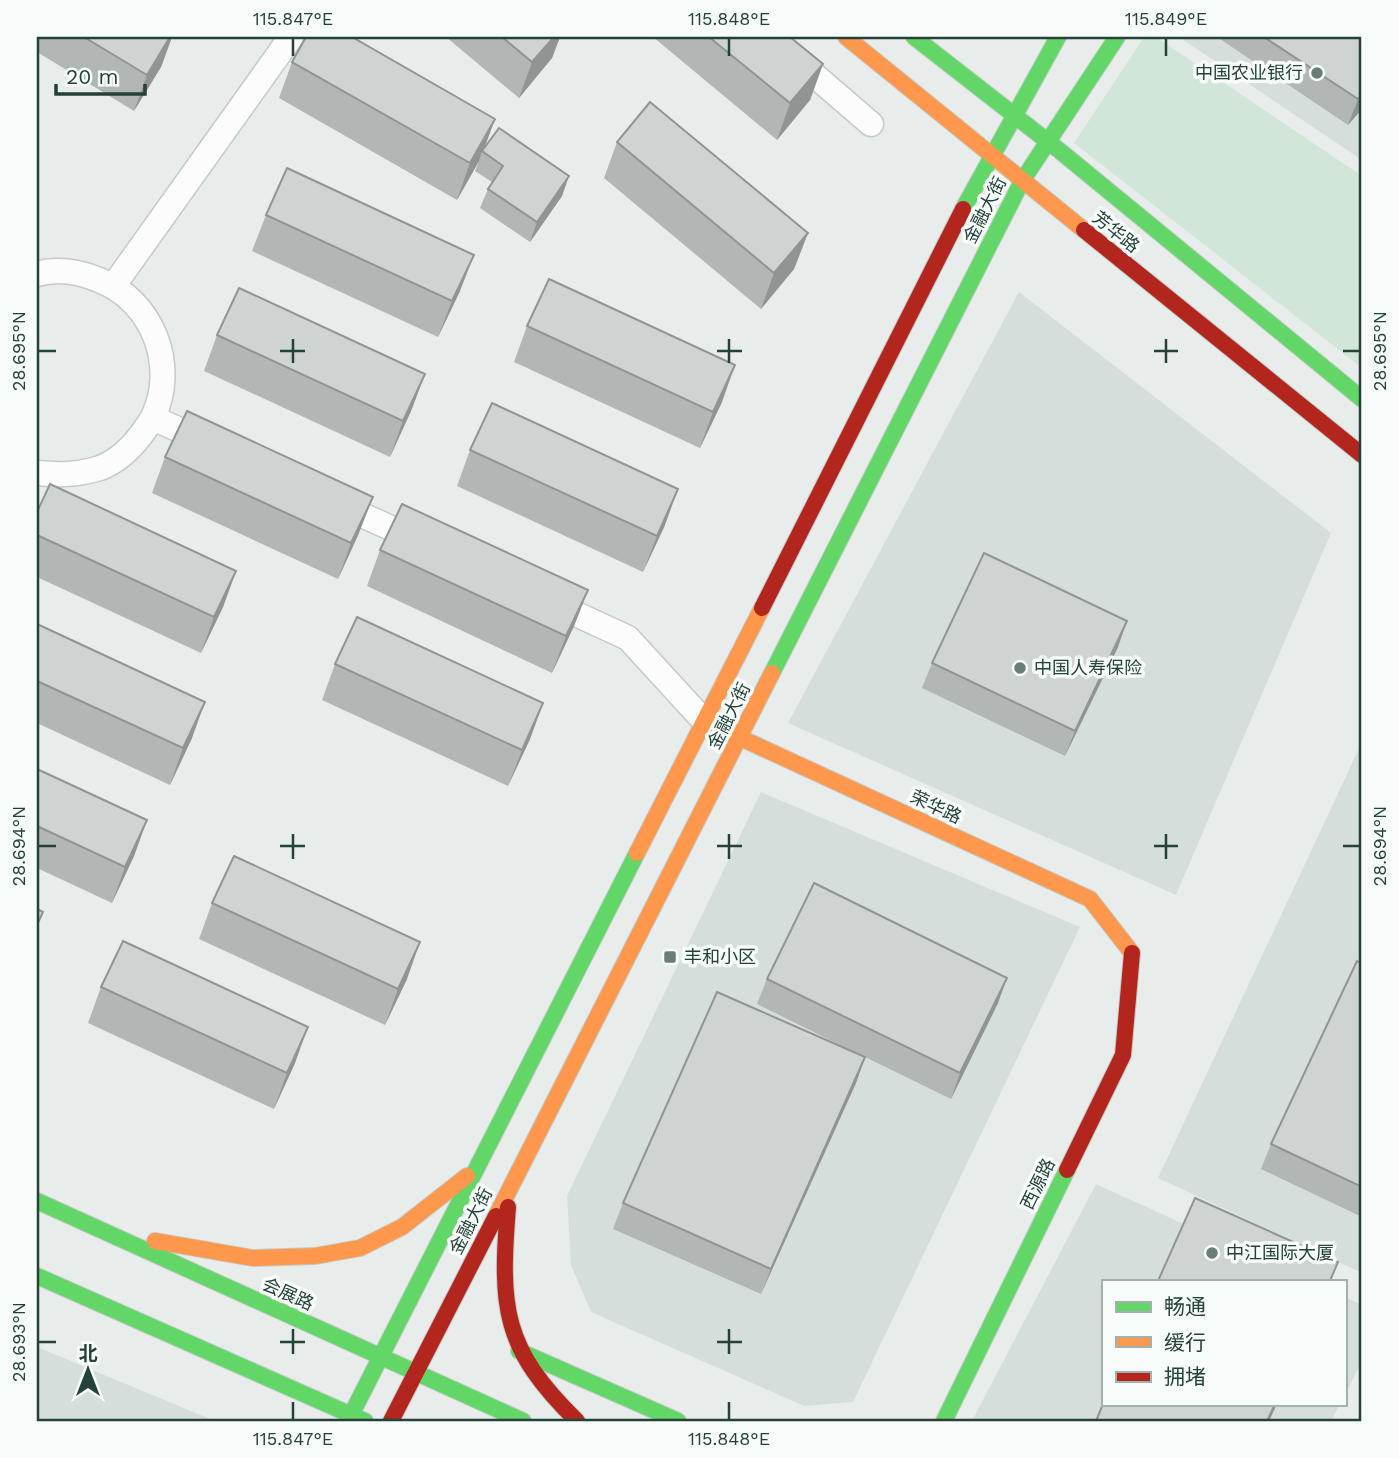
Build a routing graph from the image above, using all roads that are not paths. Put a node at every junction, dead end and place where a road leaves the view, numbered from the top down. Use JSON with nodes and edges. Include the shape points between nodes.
{"nodes":[{"id":1,"x":291,"y":37,"type":"edge"},
{"id":2,"x":770,"y":37,"type":"edge"},
{"id":3,"x":846,"y":37,"type":"edge"},
{"id":4,"x":914,"y":37,"type":"edge"},
{"id":5,"x":1058,"y":37,"type":"edge"},
{"id":6,"x":1116,"y":37,"type":"edge"},
{"id":7,"x":1013,"y":114,"type":"junction"},
{"id":8,"x":871,"y":124,"type":"dead end"},
{"id":9,"x":1049,"y":143,"type":"junction"},
{"id":10,"x":990,"y":156,"type":"junction"},
{"id":11,"x":1021,"y":181,"type":"junction"},
{"id":12,"x":37,"y":274,"type":"edge"},
{"id":13,"x":114,"y":285,"type":"junction"},
{"id":14,"x":1360,"y":394,"type":"edge"},
{"id":15,"x":153,"y":418,"type":"junction"},
{"id":16,"x":228,"y":452,"type":"edge"},
{"id":17,"x":1362,"y":455,"type":"edge"},
{"id":18,"x":37,"y":473,"type":"edge"},
{"id":19,"x":315,"y":493,"type":"edge"},
{"id":20,"x":440,"y":551,"type":"edge"},
{"id":21,"x":528,"y":592,"type":"edge"},
{"id":22,"x":704,"y":721,"type":"junction"},
{"id":23,"x":739,"y":738,"type":"junction"},
{"id":24,"x":1132,"y":954,"type":"joint"},
{"id":25,"x":475,"y":1170,"type":"junction"},
{"id":26,"x":510,"y":1187,"type":"junction"},
{"id":27,"x":37,"y":1201,"type":"edge"},
{"id":28,"x":103,"y":1231,"type":"junction"},
{"id":29,"x":37,"y":1276,"type":"edge"},
{"id":30,"x":519,"y":1351,"type":"junction"},
{"id":31,"x":380,"y":1357,"type":"junction"},
{"id":32,"x":416,"y":1373,"type":"junction"},
{"id":33,"x":355,"y":1419,"type":"edge"},
{"id":34,"x":391,"y":1421,"type":"edge"},
{"id":35,"x":523,"y":1421,"type":"edge"},
{"id":36,"x":577,"y":1421,"type":"edge"},
{"id":37,"x":678,"y":1421,"type":"edge"},
{"id":38,"x":944,"y":1421,"type":"edge"}],
"edges":[{"from":1,"to":13,"type":"street"},
{"from":2,"to":8,"type":"street"},
{"from":3,"to":10,"type":"street","name":"芳华路"},
{"from":4,"to":7,"type":"street","name":"芳华路"},
{"from":5,"to":7,"type":"street","name":"金融大街"},
{"from":6,"to":9,"type":"street","name":"金融大街"},
{"from":7,"to":9,"type":"street","name":"芳华路"},
{"from":7,"to":10,"type":"street","name":"金融大街"},
{"from":9,"to":11,"type":"street","name":"金融大街"},
{"from":9,"to":14,"type":"street","name":"芳华路"},
{"from":10,"to":11,"type":"street","name":"芳华路"},
{"from":10,"to":22,"type":"street","name":"金融大街"},
{"from":11,"to":17,"type":"street","name":"芳华路"},
{"from":11,"to":23,"type":"street","name":"金融大街"},
{"from":12,"to":13,"type":"street","via":[[81,272]]},
{"from":13,"to":15,"type":"street","via":[[137,304],[153,329],[162,359],[162,389]]},
{"from":15,"to":16,"type":"street"},
{"from":15,"to":18,"type":"street","via":[[132,447],[102,467],[67,476]]},
{"from":19,"to":20,"type":"street"},
{"from":21,"to":22,"type":"street","via":[[628,638]]},
{"from":22,"to":23,"type":"street","name":"荣华路"},
{"from":22,"to":25,"type":"street","name":"金融大街"},
{"from":23,"to":24,"type":"street","name":"荣华路","via":[[1090,899]]},
{"from":23,"to":26,"type":"street","name":"金融大街"},
{"from":24,"to":38,"type":"street","name":"西源路","via":[[1123,1055]]},
{"from":25,"to":28,"type":"street","via":[[402,1227],[360,1248],[315,1256],[253,1258]]},
{"from":25,"to":31,"type":"street","name":"金融大街"},
{"from":26,"to":30,"type":"street","via":[[504,1259],[507,1316]]},
{"from":26,"to":32,"type":"street","name":"金融大街"},
{"from":27,"to":28,"type":"street","name":"会展路"},
{"from":28,"to":31,"type":"street","name":"会展路"},
{"from":29,"to":33,"type":"street"},
{"from":30,"to":36,"type":"street","via":[[544,1388]]},
{"from":30,"to":37,"type":"street"},
{"from":31,"to":32,"type":"street","name":"会展路"},
{"from":31,"to":33,"type":"street","name":"金融大街"},
{"from":32,"to":34,"type":"street","name":"金融大街"},
{"from":32,"to":35,"type":"street","name":"会展路"}]}
